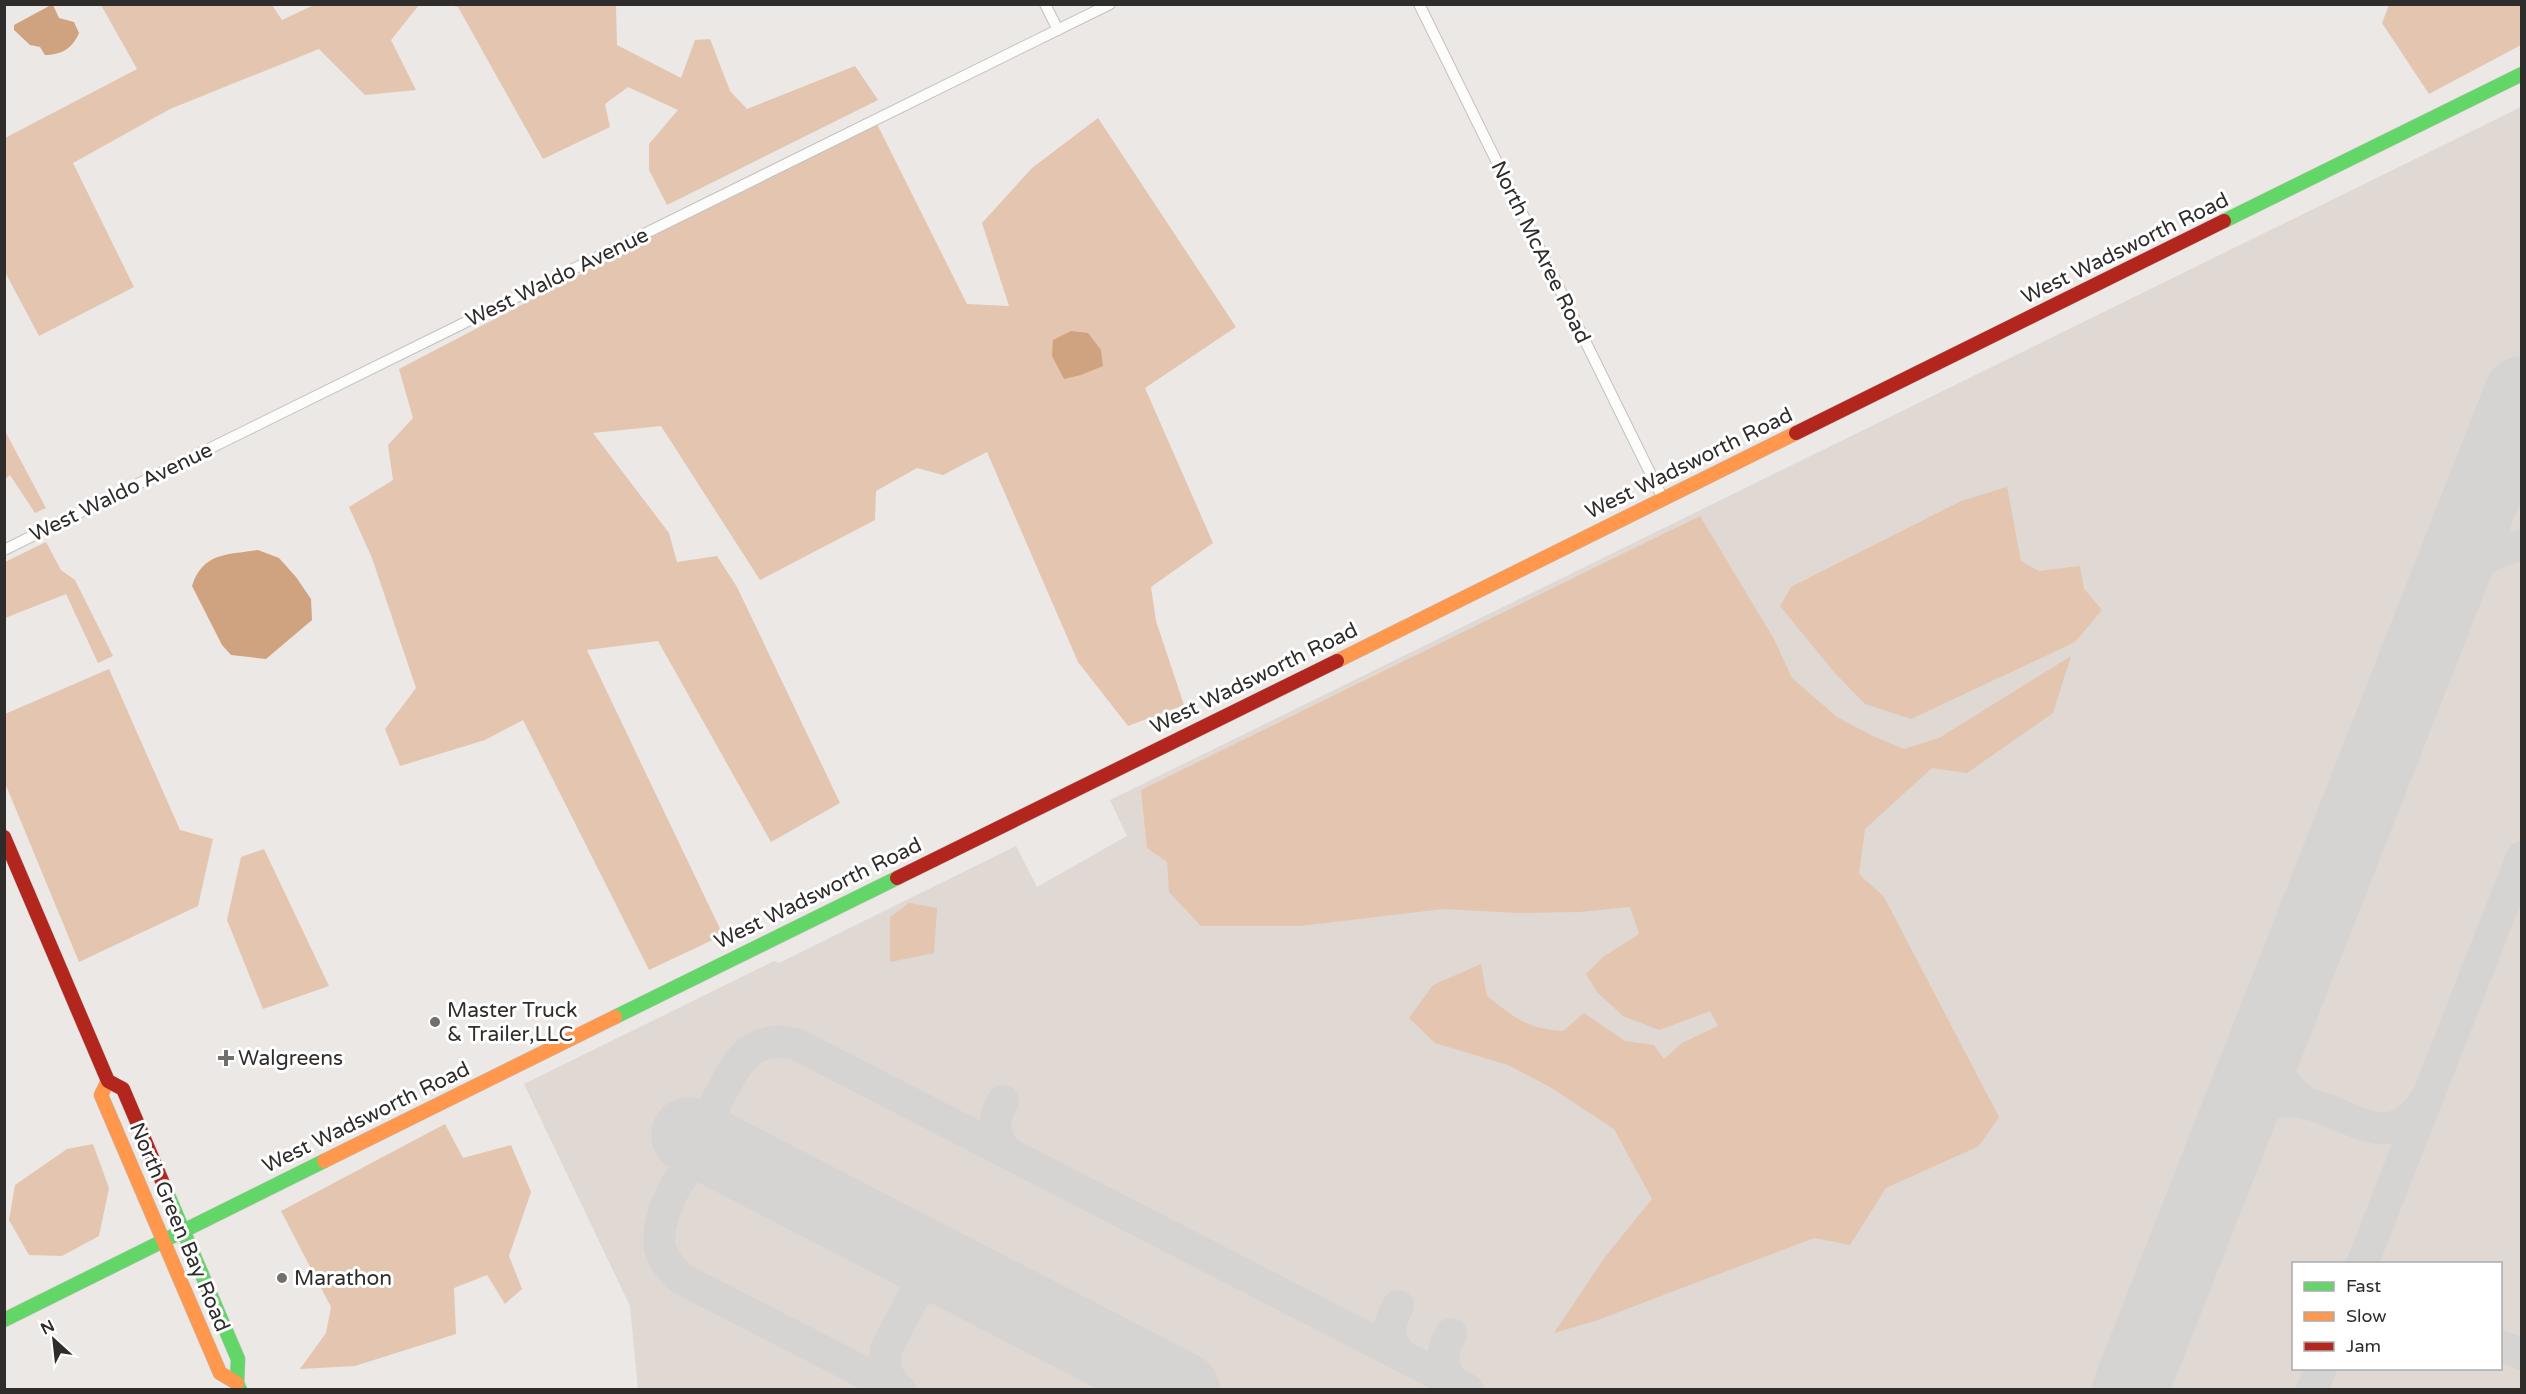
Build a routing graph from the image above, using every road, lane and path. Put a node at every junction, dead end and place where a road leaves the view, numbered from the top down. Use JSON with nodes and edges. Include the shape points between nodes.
{"nodes":[{"id":1,"x":1045,"y":4,"type":"edge"},
{"id":2,"x":1110,"y":4,"type":"edge"},
{"id":3,"x":1419,"y":4,"type":"edge"},
{"id":4,"x":1058,"y":30,"type":"junction"},
{"id":5,"x":2522,"y":74,"type":"edge"},
{"id":6,"x":1663,"y":499,"type":"junction"},
{"id":7,"x":4,"y":550,"type":"edge"},
{"id":8,"x":4,"y":837,"type":"edge"},
{"id":9,"x":108,"y":1081,"type":"junction"},
{"id":10,"x":183,"y":1231,"type":"junction"},
{"id":11,"x":163,"y":1240,"type":"junction"},
{"id":12,"x":4,"y":1320,"type":"edge"},
{"id":13,"x":238,"y":1386,"type":"edge"}],
"edges":[{"from":1,"to":4,"type":"street"},
{"from":2,"to":4,"type":"street","name":"West Waldo Avenue"},
{"from":3,"to":6,"type":"street","name":"North McAree Road"},
{"from":4,"to":7,"type":"street","name":"West Waldo Avenue"},
{"from":5,"to":6,"type":"main road","name":"West Wadsworth Road"},
{"from":6,"to":10,"type":"main road","name":"West Wadsworth Road"},
{"from":8,"to":9,"type":"main road","name":"North Green Bay Road"},
{"from":9,"to":10,"type":"main road","name":"North Green Bay Road","via":[[123,1089]]},
{"from":9,"to":11,"type":"main road","name":"North Green Bay Road","via":[[101,1095]]},
{"from":10,"to":11,"type":"main road","name":"West Wadsworth Road"},
{"from":10,"to":13,"type":"main road","name":"North Green Bay Road","via":[[238,1359]]},
{"from":11,"to":12,"type":"main road","name":"West Wadsworth Road"},
{"from":11,"to":13,"type":"main road","name":"North Green Bay Road","via":[[220,1373]]}]}
